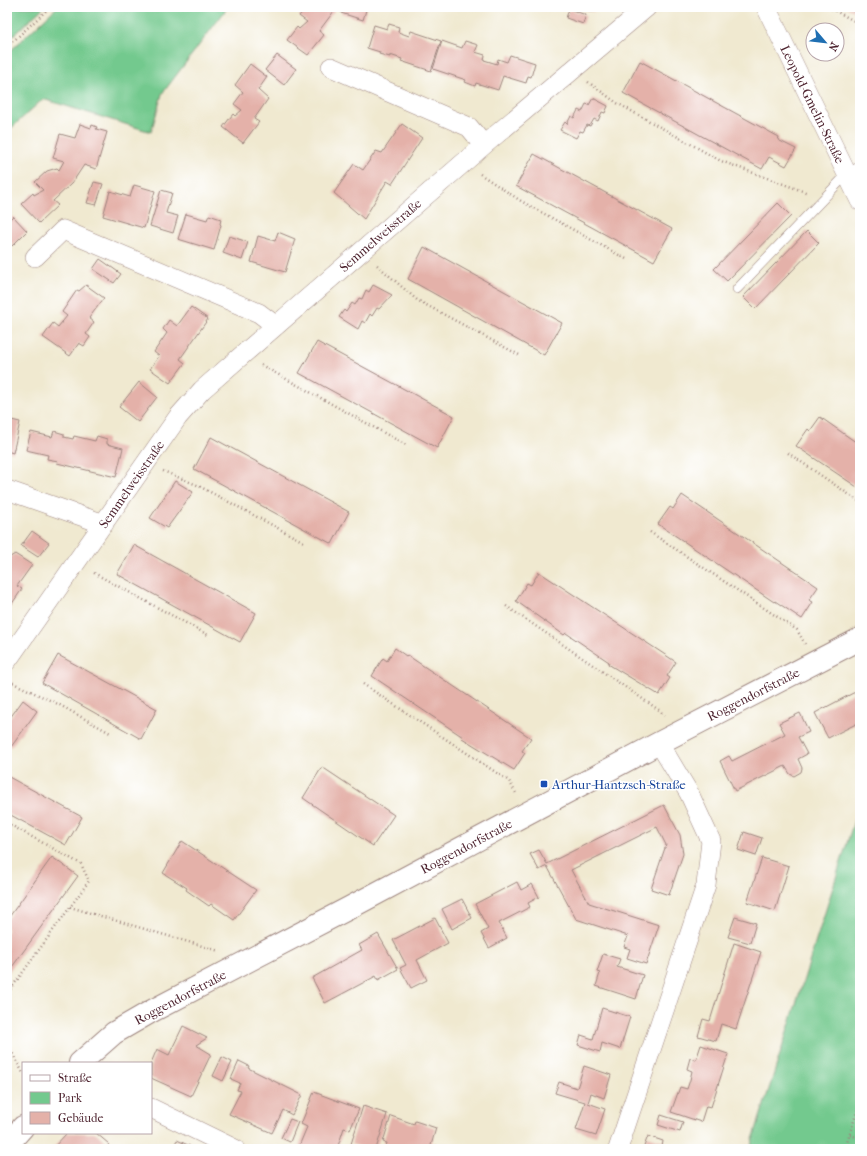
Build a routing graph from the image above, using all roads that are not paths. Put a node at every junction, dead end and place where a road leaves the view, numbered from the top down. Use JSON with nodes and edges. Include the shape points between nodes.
{"nodes":[{"id":1,"x":647,"y":7,"type":"edge"},
{"id":2,"x":766,"y":7,"type":"edge"},
{"id":3,"x":331,"y":67,"type":"dead end"},
{"id":4,"x":484,"y":145,"type":"junction"},
{"id":5,"x":853,"y":170,"type":"edge"},
{"id":6,"x":860,"y":201,"type":"edge"},
{"id":7,"x":35,"y":257,"type":"dead end"},
{"id":8,"x":738,"y":289,"type":"dead end"},
{"id":9,"x":276,"y":326,"type":"junction"},
{"id":10,"x":7,"y":490,"type":"edge"},
{"id":11,"x":104,"y":524,"type":"junction"},
{"id":12,"x":860,"y":639,"type":"edge"},
{"id":13,"x":7,"y":661,"type":"edge"},
{"id":14,"x":659,"y":743,"type":"junction"},
{"id":15,"x":81,"y":1062,"type":"edge"},
{"id":16,"x":152,"y":1108,"type":"edge"},
{"id":17,"x":22,"y":1128,"type":"edge"},
{"id":18,"x":7,"y":1146,"type":"edge"},
{"id":19,"x":235,"y":1149,"type":"edge"},
{"id":20,"x":618,"y":1149,"type":"edge"}],
"edges":[{"from":1,"to":4,"type":"street","name":"Semmelweisstraße"},
{"from":2,"to":5,"type":"street","name":"Leopold-Gmelin-Straße"},
{"from":3,"to":4,"type":"street","via":[[469,127]]},
{"from":4,"to":9,"type":"street","name":"Semmelweisstraße"},
{"from":5,"to":6,"type":"street","name":"Leopold-Gmelin-Straße"},
{"from":5,"to":8,"type":"lane"},
{"from":7,"to":9,"type":"street","via":[[63,230],[259,313]]},
{"from":9,"to":11,"type":"street","name":"Semmelweisstraße","via":[[202,390],[178,417]]},
{"from":10,"to":11,"type":"street"},
{"from":11,"to":13,"type":"street","name":"Semmelweisstraße"},
{"from":12,"to":14,"type":"street","name":"Roggendorfstraße"},
{"from":14,"to":15,"type":"street","name":"Roggendorfstraße","via":[[152,1011],[114,1033]]},
{"from":14,"to":20,"type":"street","via":[[689,793],[711,841],[706,885]]},
{"from":16,"to":19,"type":"street"},
{"from":17,"to":18,"type":"street"}]}
